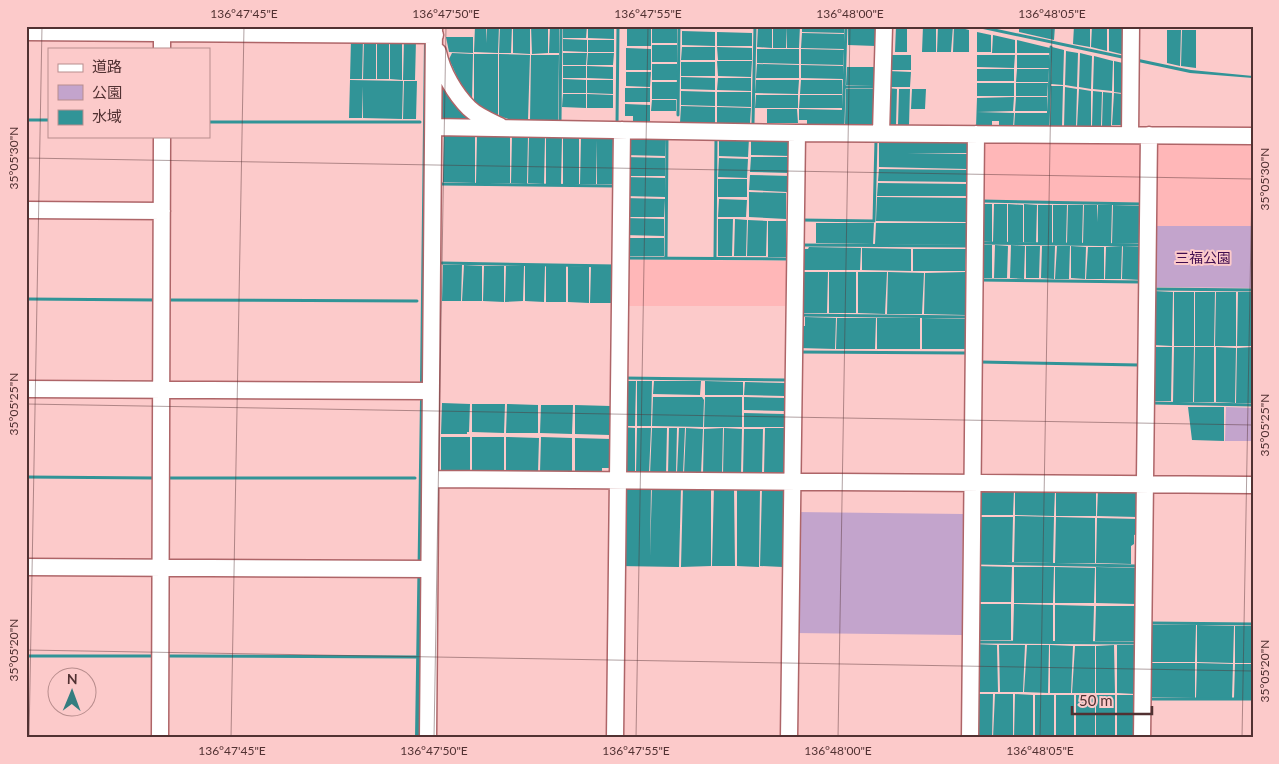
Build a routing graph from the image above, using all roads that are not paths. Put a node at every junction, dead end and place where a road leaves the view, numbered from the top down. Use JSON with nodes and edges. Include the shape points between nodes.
{"nodes":[{"id":1,"x":884,"y":26,"type":"edge"},
{"id":2,"x":1131,"y":26,"type":"edge"},
{"id":3,"x":435,"y":31,"type":"edge"},
{"id":4,"x":26,"y":32,"type":"edge"},
{"id":5,"x":162,"y":36,"type":"edge"},
{"id":6,"x":434,"y":128,"type":"junction"},
{"id":7,"x":525,"y":129,"type":"junction"},
{"id":8,"x":622,"y":130,"type":"junction"},
{"id":9,"x":797,"y":133,"type":"junction"},
{"id":10,"x":881,"y":133,"type":"junction"},
{"id":11,"x":976,"y":134,"type":"junction"},
{"id":12,"x":1130,"y":135,"type":"junction"},
{"id":13,"x":1149,"y":135,"type":"junction"},
{"id":14,"x":1253,"y":136,"type":"edge"},
{"id":15,"x":162,"y":138,"type":"edge"},
{"id":16,"x":26,"y":210,"type":"edge"},
{"id":17,"x":162,"y":211,"type":"junction"},
{"id":18,"x":26,"y":389,"type":"edge"},
{"id":19,"x":161,"y":389,"type":"junction"},
{"id":20,"x":431,"y":391,"type":"junction"},
{"id":21,"x":431,"y":478,"type":"junction"},
{"id":22,"x":618,"y":480,"type":"junction"},
{"id":23,"x":793,"y":481,"type":"junction"},
{"id":24,"x":972,"y":483,"type":"junction"},
{"id":25,"x":1145,"y":484,"type":"junction"},
{"id":26,"x":1253,"y":485,"type":"edge"},
{"id":27,"x":26,"y":567,"type":"edge"},
{"id":28,"x":160,"y":567,"type":"junction"},
{"id":29,"x":423,"y":569,"type":"junction"},
{"id":30,"x":160,"y":738,"type":"edge"},
{"id":31,"x":428,"y":738,"type":"edge"},
{"id":32,"x":615,"y":738,"type":"edge"},
{"id":33,"x":789,"y":738,"type":"edge"},
{"id":34,"x":970,"y":738,"type":"edge"},
{"id":35,"x":1142,"y":738,"type":"edge"}],
"edges":[{"from":1,"to":10,"type":"street"},
{"from":2,"to":12,"type":"street"},
{"from":3,"to":5,"type":"street"},
{"from":3,"to":6,"type":"street"},
{"from":3,"to":7,"type":"street","via":[[440,62],[470,109],[501,126]]},
{"from":4,"to":5,"type":"street"},
{"from":6,"to":7,"type":"street"},
{"from":6,"to":20,"type":"street"},
{"from":7,"to":8,"type":"street"},
{"from":8,"to":9,"type":"street"},
{"from":8,"to":22,"type":"street"},
{"from":9,"to":10,"type":"street"},
{"from":9,"to":23,"type":"street"},
{"from":10,"to":11,"type":"street"},
{"from":11,"to":12,"type":"street"},
{"from":11,"to":24,"type":"street"},
{"from":12,"to":13,"type":"street"},
{"from":13,"to":14,"type":"street"},
{"from":13,"to":25,"type":"street"},
{"from":15,"to":17,"type":"street"},
{"from":16,"to":17,"type":"street"},
{"from":17,"to":19,"type":"street"},
{"from":18,"to":19,"type":"street"},
{"from":19,"to":20,"type":"street"},
{"from":19,"to":28,"type":"street"},
{"from":20,"to":21,"type":"street"},
{"from":21,"to":22,"type":"street"},
{"from":21,"to":29,"type":"street"},
{"from":22,"to":23,"type":"street"},
{"from":22,"to":32,"type":"street"},
{"from":23,"to":24,"type":"street"},
{"from":23,"to":33,"type":"street"},
{"from":24,"to":25,"type":"street"},
{"from":24,"to":34,"type":"street"},
{"from":25,"to":26,"type":"street"},
{"from":25,"to":35,"type":"street"},
{"from":27,"to":28,"type":"street"},
{"from":28,"to":29,"type":"street"},
{"from":28,"to":30,"type":"street"},
{"from":29,"to":31,"type":"street"}]}
